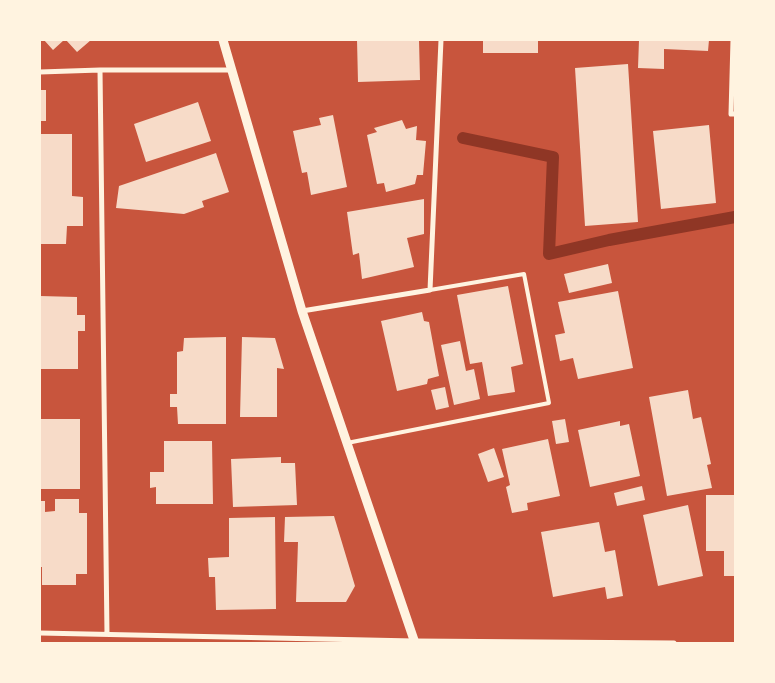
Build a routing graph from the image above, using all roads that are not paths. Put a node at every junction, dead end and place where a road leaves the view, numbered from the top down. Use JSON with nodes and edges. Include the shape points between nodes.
{"nodes":[{"id":1,"x":223,"y":40,"type":"edge"},
{"id":2,"x":441,"y":40,"type":"edge"},
{"id":3,"x":733,"y":40,"type":"edge"},
{"id":4,"x":100,"y":70,"type":"junction"},
{"id":5,"x":233,"y":70,"type":"junction"},
{"id":6,"x":40,"y":72,"type":"edge"},
{"id":7,"x":735,"y":114,"type":"edge"},
{"id":8,"x":430,"y":290,"type":"junction"},
{"id":9,"x":302,"y":311,"type":"junction"},
{"id":10,"x":347,"y":443,"type":"junction"},
{"id":11,"x":40,"y":633,"type":"edge"},
{"id":12,"x":107,"y":634,"type":"junction"},
{"id":13,"x":161,"y":636,"type":"junction"},
{"id":14,"x":415,"y":642,"type":"edge"},
{"id":15,"x":161,"y":643,"type":"edge"},
{"id":16,"x":674,"y":643,"type":"edge"}],
"edges":[{"from":1,"to":5,"type":"street"},
{"from":2,"to":8,"type":"street"},
{"from":3,"to":7,"type":"street","via":[[731,114]]},
{"from":4,"to":5,"type":"street"},
{"from":4,"to":6,"type":"street"},
{"from":4,"to":12,"type":"street"},
{"from":5,"to":9,"type":"street"},
{"from":8,"to":9,"type":"street"},
{"from":8,"to":10,"type":"lane","via":[[524,274],[549,403]]},
{"from":9,"to":10,"type":"street"},
{"from":10,"to":14,"type":"street"},
{"from":11,"to":12,"type":"street"},
{"from":12,"to":13,"type":"street"},
{"from":13,"to":14,"type":"street"},
{"from":13,"to":15,"type":"street"},
{"from":14,"to":16,"type":"street"}]}
